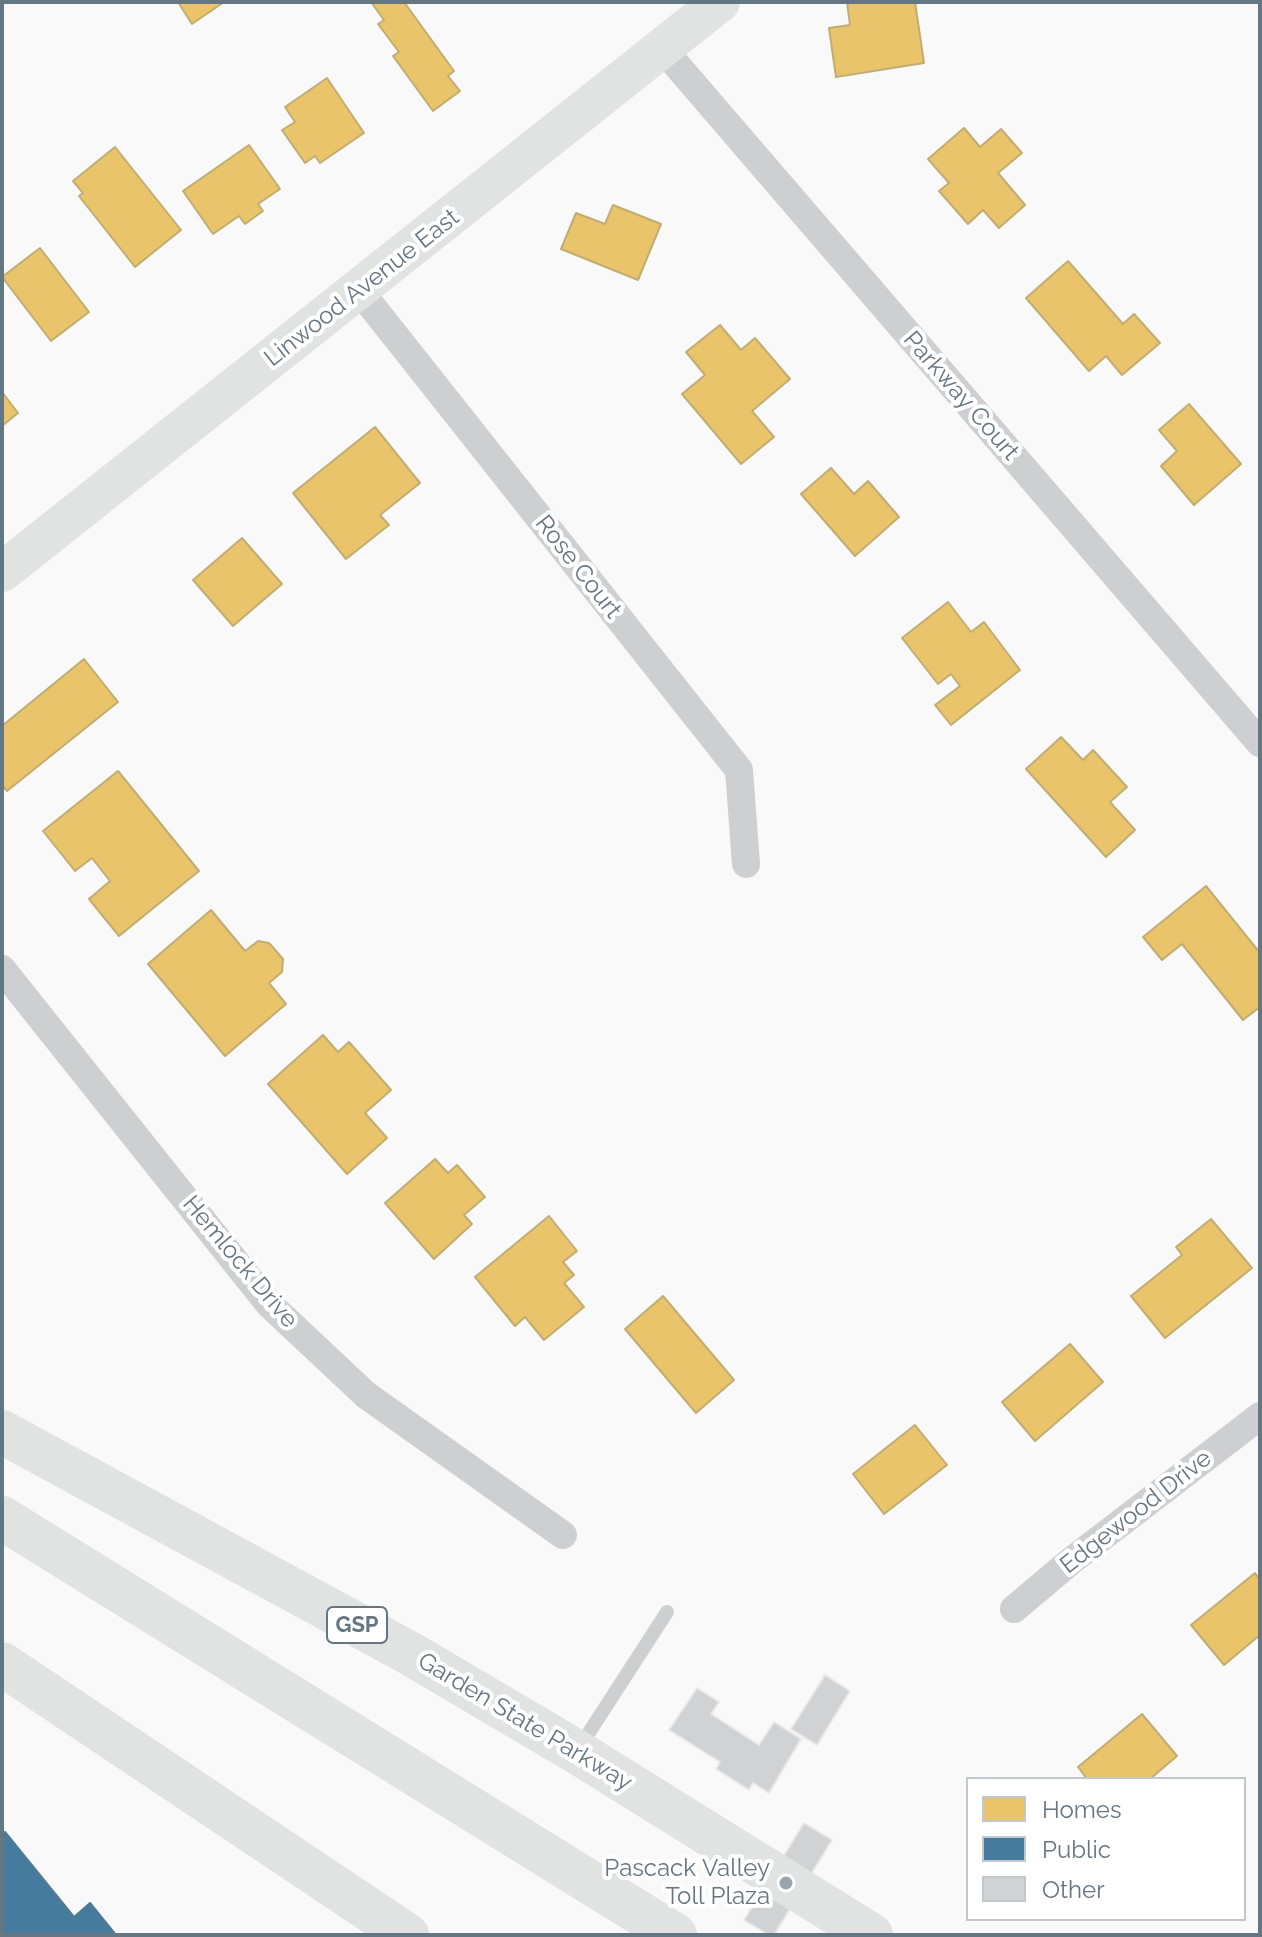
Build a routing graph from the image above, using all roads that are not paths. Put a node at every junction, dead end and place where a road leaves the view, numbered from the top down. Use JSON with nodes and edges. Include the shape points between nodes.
{"nodes":[{"id":1,"x":720,"y":2,"type":"edge"},
{"id":2,"x":662,"y":48,"type":"junction"},
{"id":3,"x":359,"y":290,"type":"junction"},
{"id":4,"x":2,"y":572,"type":"edge"},
{"id":5,"x":1260,"y":743,"type":"edge"},
{"id":6,"x":746,"y":864,"type":"dead end"},
{"id":7,"x":2,"y":969,"type":"edge"},
{"id":8,"x":1260,"y":1416,"type":"edge"},
{"id":9,"x":2,"y":1432,"type":"edge"},
{"id":10,"x":2,"y":1518,"type":"edge"},
{"id":11,"x":563,"y":1535,"type":"dead end"},
{"id":12,"x":1014,"y":1609,"type":"dead end"},
{"id":13,"x":667,"y":1612,"type":"dead end"},
{"id":14,"x":2,"y":1664,"type":"edge"},
{"id":15,"x":577,"y":1752,"type":"junction"},
{"id":16,"x":407,"y":1935,"type":"edge"},
{"id":17,"x":675,"y":1935,"type":"edge"},
{"id":18,"x":871,"y":1935,"type":"edge"}],
"edges":[{"from":1,"to":2,"type":"main road","name":"Linwood Avenue East"},
{"from":2,"to":3,"type":"main road","name":"Linwood Avenue East"},
{"from":2,"to":5,"type":"street","name":"Parkway Court"},
{"from":3,"to":4,"type":"main road","name":"Linwood Avenue East"},
{"from":3,"to":6,"type":"street","name":"Rose Court","via":[[739,770]]},
{"from":7,"to":11,"type":"street","name":"Hemlock Drive","via":[[269,1304],[366,1395]]},
{"from":8,"to":12,"type":"street","name":"Edgewood Drive"},
{"from":9,"to":15,"type":"highway","name":"Garden State Parkway","number":"GSP","via":[[398,1647]]},
{"from":10,"to":17,"type":"highway"},
{"from":13,"to":15,"type":"lane"},
{"from":14,"to":16,"type":"highway"},
{"from":15,"to":18,"type":"highway","name":"Garden State Parkway","number":"GSP"}]}
